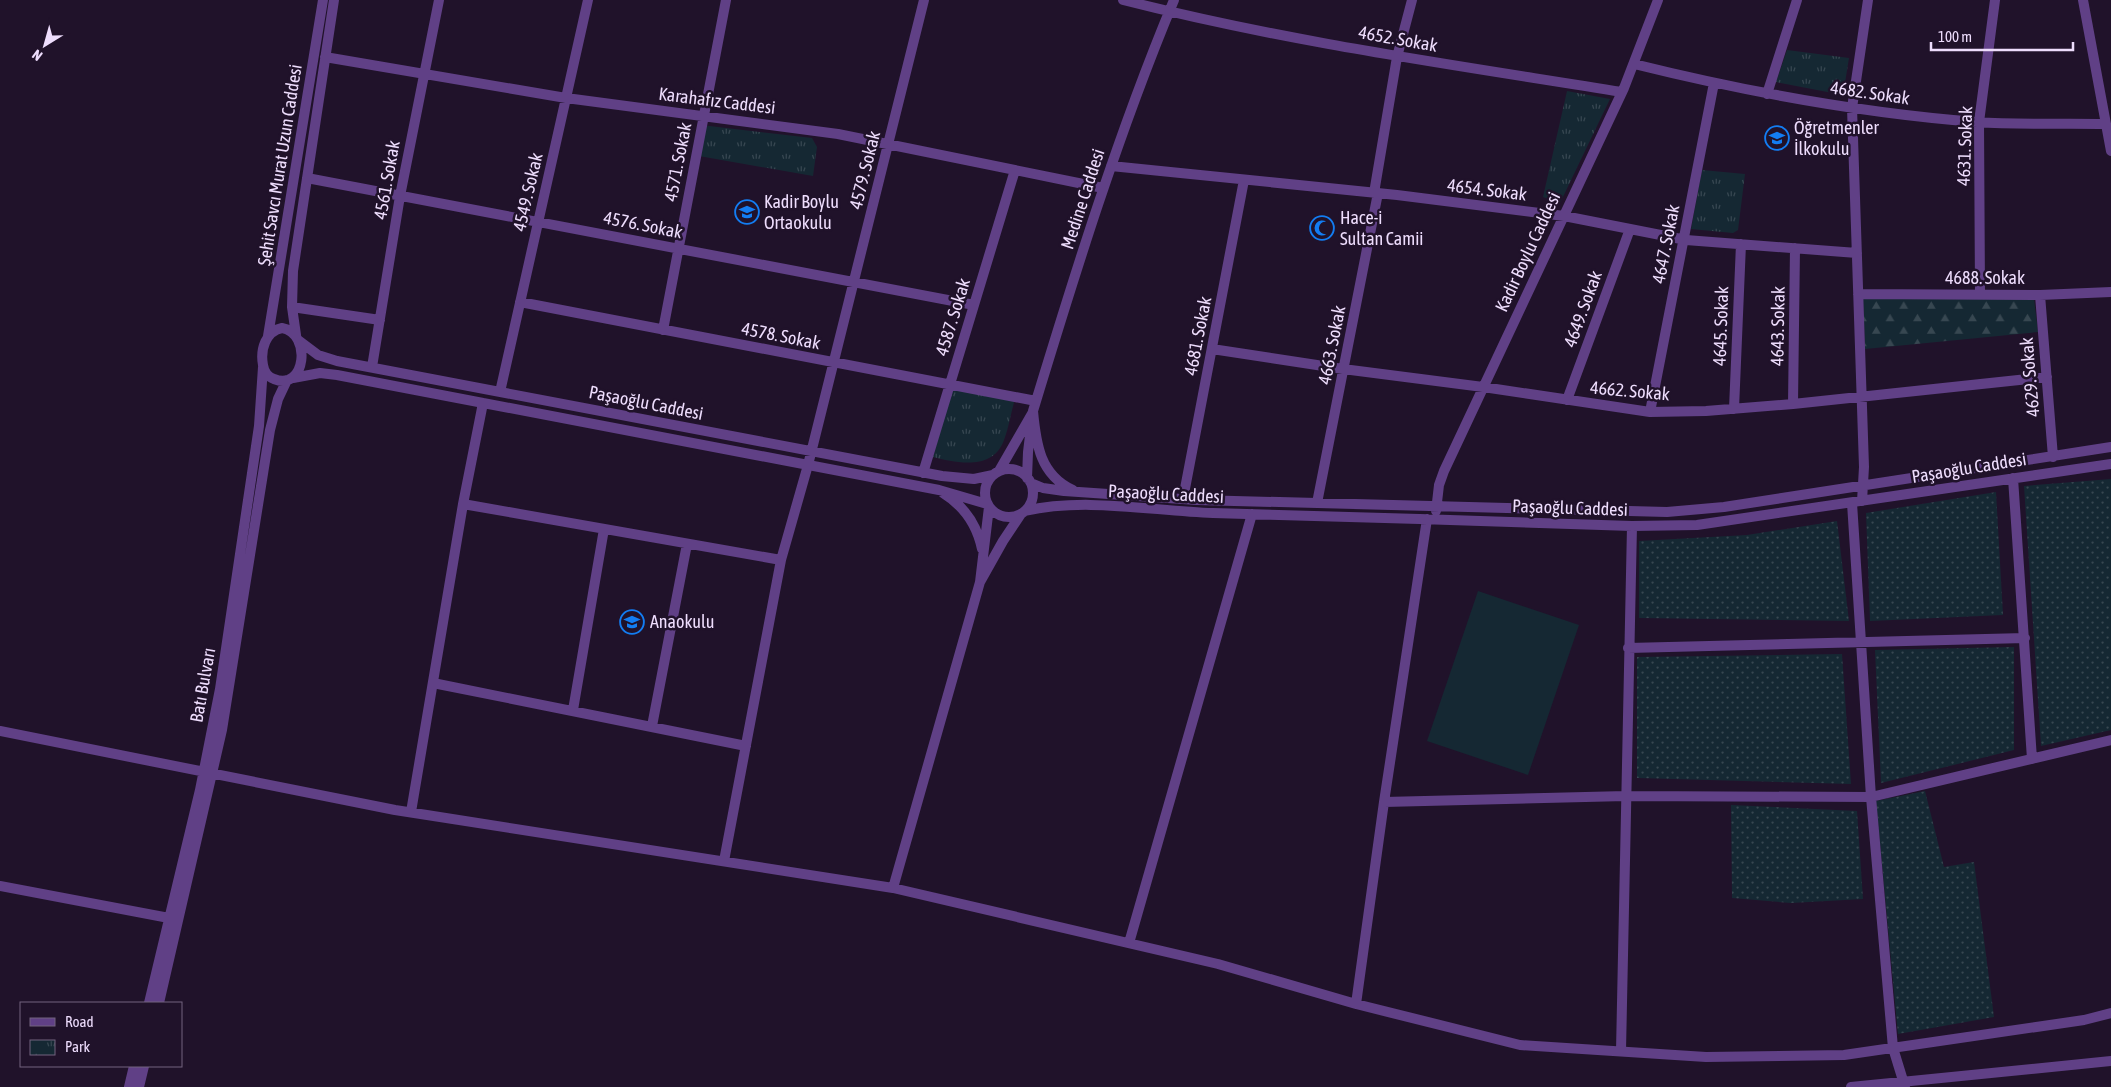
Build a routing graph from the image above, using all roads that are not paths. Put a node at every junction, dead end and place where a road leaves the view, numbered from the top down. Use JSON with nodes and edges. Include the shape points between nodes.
{"nodes":[{"id":1,"x":323,"y":0,"type":"edge"},
{"id":2,"x":334,"y":0,"type":"edge"},
{"id":3,"x":439,"y":0,"type":"edge"},
{"id":4,"x":588,"y":0,"type":"edge"},
{"id":5,"x":726,"y":0,"type":"edge"},
{"id":6,"x":924,"y":0,"type":"edge"},
{"id":7,"x":1123,"y":0,"type":"edge"},
{"id":8,"x":1174,"y":0,"type":"edge"},
{"id":9,"x":1412,"y":0,"type":"edge"},
{"id":10,"x":1658,"y":0,"type":"edge"},
{"id":11,"x":1797,"y":0,"type":"edge"},
{"id":12,"x":1868,"y":0,"type":"edge"},
{"id":13,"x":1995,"y":0,"type":"edge"},
{"id":14,"x":2083,"y":0,"type":"edge"},
{"id":15,"x":1169,"y":12,"type":"junction"},
{"id":16,"x":325,"y":57,"type":"junction"},
{"id":17,"x":1397,"y":57,"type":"junction"},
{"id":18,"x":1634,"y":64,"type":"junction"},
{"id":19,"x":424,"y":74,"type":"junction"},
{"id":20,"x":1714,"y":83,"type":"junction"},
{"id":21,"x":1622,"y":92,"type":"junction"},
{"id":22,"x":1767,"y":94,"type":"junction"},
{"id":23,"x":566,"y":98,"type":"junction"},
{"id":24,"x":1852,"y":108,"type":"junction"},
{"id":25,"x":703,"y":116,"type":"junction"},
{"id":26,"x":1979,"y":122,"type":"junction"},
{"id":27,"x":2106,"y":124,"type":"junction"},
{"id":28,"x":888,"y":144,"type":"junction"},
{"id":29,"x":2111,"y":151,"type":"edge"},
{"id":30,"x":1111,"y":166,"type":"junction"},
{"id":31,"x":1015,"y":170,"type":"junction"},
{"id":32,"x":307,"y":178,"type":"junction"},
{"id":33,"x":1244,"y":180,"type":"junction"},
{"id":34,"x":1104,"y":188,"type":"junction"},
{"id":35,"x":1376,"y":193,"type":"junction"},
{"id":36,"x":400,"y":196,"type":"junction"},
{"id":37,"x":1564,"y":216,"type":"junction"},
{"id":38,"x":538,"y":222,"type":"junction"},
{"id":39,"x":1630,"y":229,"type":"junction"},
{"id":40,"x":1683,"y":239,"type":"junction"},
{"id":41,"x":1741,"y":244,"type":"junction"},
{"id":42,"x":1795,"y":248,"type":"junction"},
{"id":43,"x":679,"y":249,"type":"junction"},
{"id":44,"x":1857,"y":253,"type":"junction"},
{"id":45,"x":854,"y":282,"type":"junction"},
{"id":46,"x":2111,"y":292,"type":"edge"},
{"id":47,"x":1858,"y":294,"type":"junction"},
{"id":48,"x":1980,"y":294,"type":"junction"},
{"id":49,"x":2040,"y":295,"type":"junction"},
{"id":50,"x":520,"y":302,"type":"junction"},
{"id":51,"x":974,"y":305,"type":"junction"},
{"id":52,"x":292,"y":307,"type":"junction"},
{"id":53,"x":380,"y":320,"type":"junction"},
{"id":54,"x":664,"y":330,"type":"junction"},
{"id":55,"x":268,"y":336,"type":"junction"},
{"id":56,"x":297,"y":337,"type":"junction"},
{"id":57,"x":1212,"y":349,"type":"junction"},
{"id":58,"x":834,"y":362,"type":"junction"},
{"id":59,"x":263,"y":367,"type":"junction"},
{"id":60,"x":372,"y":367,"type":"junction"},
{"id":61,"x":1343,"y":370,"type":"junction"},
{"id":62,"x":2047,"y":377,"type":"junction"},
{"id":63,"x":290,"y":379,"type":"junction"},
{"id":64,"x":950,"y":385,"type":"junction"},
{"id":65,"x":1483,"y":387,"type":"junction"},
{"id":66,"x":500,"y":392,"type":"junction"},
{"id":67,"x":1862,"y":397,"type":"junction"},
{"id":68,"x":1566,"y":400,"type":"junction"},
{"id":69,"x":484,"y":403,"type":"junction"},
{"id":70,"x":1793,"y":404,"type":"junction"},
{"id":71,"x":1034,"y":406,"type":"junction"},
{"id":72,"x":1734,"y":409,"type":"junction"},
{"id":73,"x":1650,"y":412,"type":"junction"},
{"id":74,"x":2111,"y":447,"type":"edge"},
{"id":75,"x":812,"y":451,"type":"junction"},
{"id":76,"x":2053,"y":456,"type":"junction"},
{"id":77,"x":2111,"y":464,"type":"edge"},
{"id":78,"x":808,"y":465,"type":"junction"},
{"id":79,"x":923,"y":472,"type":"junction"},
{"id":80,"x":996,"y":473,"type":"junction"},
{"id":81,"x":2013,"y":478,"type":"junction"},
{"id":82,"x":1029,"y":481,"type":"junction"},
{"id":83,"x":1864,"y":486,"type":"junction"},
{"id":84,"x":939,"y":490,"type":"junction"},
{"id":85,"x":1078,"y":492,"type":"junction"},
{"id":86,"x":1183,"y":499,"type":"junction"},
{"id":87,"x":1857,"y":502,"type":"junction"},
{"id":88,"x":1316,"y":503,"type":"junction"},
{"id":89,"x":463,"y":504,"type":"junction"},
{"id":90,"x":988,"y":506,"type":"junction"},
{"id":91,"x":1436,"y":506,"type":"junction"},
{"id":92,"x":1023,"y":512,"type":"junction"},
{"id":93,"x":1252,"y":514,"type":"junction"},
{"id":94,"x":1431,"y":520,"type":"junction"},
{"id":95,"x":1632,"y":526,"type":"junction"},
{"id":96,"x":604,"y":529,"type":"junction"},
{"id":97,"x":687,"y":544,"type":"junction"},
{"id":98,"x":983,"y":557,"type":"junction"},
{"id":99,"x":781,"y":560,"type":"junction"},
{"id":100,"x":980,"y":582,"type":"junction"},
{"id":101,"x":2025,"y":638,"type":"junction"},
{"id":102,"x":1862,"y":642,"type":"junction"},
{"id":103,"x":1628,"y":648,"type":"junction"},
{"id":104,"x":433,"y":683,"type":"junction"},
{"id":105,"x":573,"y":710,"type":"junction"},
{"id":106,"x":652,"y":726,"type":"junction"},
{"id":107,"x":0,"y":731,"type":"edge"},
{"id":108,"x":2111,"y":740,"type":"edge"},
{"id":109,"x":746,"y":746,"type":"junction"},
{"id":110,"x":2032,"y":759,"type":"junction"},
{"id":111,"x":209,"y":772,"type":"junction"},
{"id":112,"x":1626,"y":796,"type":"junction"},
{"id":113,"x":1871,"y":797,"type":"junction"},
{"id":114,"x":1384,"y":802,"type":"junction"},
{"id":115,"x":411,"y":812,"type":"junction"},
{"id":116,"x":724,"y":861,"type":"junction"},
{"id":117,"x":0,"y":886,"type":"edge"},
{"id":118,"x":893,"y":888,"type":"junction"},
{"id":119,"x":169,"y":918,"type":"junction"},
{"id":120,"x":1129,"y":943,"type":"junction"},
{"id":121,"x":148,"y":1002,"type":"edge"},
{"id":122,"x":159,"y":1002,"type":"edge"},
{"id":123,"x":1356,"y":1004,"type":"junction"},
{"id":124,"x":2111,"y":1013,"type":"edge"},
{"id":125,"x":1893,"y":1048,"type":"junction"},
{"id":126,"x":1621,"y":1051,"type":"junction"},
{"id":127,"x":2111,"y":1061,"type":"edge"},
{"id":128,"x":134,"y":1067,"type":"edge"},
{"id":129,"x":144,"y":1067,"type":"edge"},
{"id":130,"x":1905,"y":1084,"type":"edge"},
{"id":131,"x":129,"y":1087,"type":"edge"},
{"id":132,"x":139,"y":1087,"type":"edge"},
{"id":133,"x":1851,"y":1087,"type":"edge"}],
"edges":[{"from":1,"to":55,"type":"street","name":"Şehit Savcı Murat Uzun Caddesi"},
{"from":2,"to":16,"type":"street","name":"Şehit Savcı Murat Uzun Caddesi"},
{"from":3,"to":19,"type":"street","name":"4561. Sokak"},
{"from":4,"to":23,"type":"street","name":"4549. Sokak"},
{"from":5,"to":25,"type":"street","name":"4571. Sokak"},
{"from":6,"to":28,"type":"street","name":"4579. Sokak"},
{"from":7,"to":15,"type":"street","name":"4652. Sokak"},
{"from":8,"to":15,"type":"street","name":"Medine Caddesi"},
{"from":9,"to":17,"type":"street","name":"4663. Sokak"},
{"from":10,"to":18,"type":"street","name":"Kadir Boylu Caddesi"},
{"from":11,"to":22,"type":"street"},
{"from":12,"to":24,"type":"street"},
{"from":13,"to":26,"type":"street","name":"4631. Sokak"},
{"from":14,"to":27,"type":"street"},
{"from":15,"to":17,"type":"street","name":"4652. Sokak"},
{"from":15,"to":30,"type":"street","name":"Medine Caddesi"},
{"from":16,"to":19,"type":"street","name":"Karahafız Caddesi"},
{"from":16,"to":32,"type":"street","name":"Şehit Savcı Murat Uzun Caddesi"},
{"from":17,"to":21,"type":"street","name":"4652. Sokak"},
{"from":17,"to":35,"type":"street","name":"4663. Sokak"},
{"from":18,"to":20,"type":"street","name":"4682. Sokak"},
{"from":18,"to":21,"type":"street","name":"Kadir Boylu Caddesi"},
{"from":19,"to":23,"type":"street","name":"Karahafız Caddesi"},
{"from":19,"to":36,"type":"street","name":"4561. Sokak"},
{"from":20,"to":22,"type":"street","name":"4682. Sokak"},
{"from":20,"to":40,"type":"street","name":"4647. Sokak"},
{"from":21,"to":37,"type":"street","name":"Kadir Boylu Caddesi"},
{"from":22,"to":24,"type":"street","name":"4682. Sokak"},
{"from":23,"to":25,"type":"street","name":"Karahafız Caddesi"},
{"from":23,"to":38,"type":"street","name":"4549. Sokak"},
{"from":24,"to":26,"type":"street","name":"4682. Sokak"},
{"from":24,"to":44,"type":"street"},
{"from":25,"to":28,"type":"street","name":"Karahafız Caddesi"},
{"from":25,"to":43,"type":"street","name":"4571. Sokak"},
{"from":26,"to":27,"type":"street","name":"4682. Sokak"},
{"from":26,"to":48,"type":"street","name":"4631. Sokak"},
{"from":27,"to":29,"type":"street"},
{"from":28,"to":31,"type":"street","name":"Karahafız Caddesi"},
{"from":28,"to":45,"type":"street","name":"4579. Sokak"},
{"from":30,"to":33,"type":"street","name":"4654. Sokak"},
{"from":30,"to":34,"type":"street","name":"Medine Caddesi"},
{"from":31,"to":34,"type":"street","name":"Karahafız Caddesi"},
{"from":31,"to":51,"type":"street","name":"4587. Sokak"},
{"from":32,"to":36,"type":"street","name":"4576. Sokak"},
{"from":32,"to":52,"type":"street","name":"Şehit Savcı Murat Uzun Caddesi","via":[[293,270]]},
{"from":33,"to":35,"type":"street","name":"4654. Sokak"},
{"from":33,"to":57,"type":"street","name":"4681. Sokak"},
{"from":34,"to":71,"type":"street","name":"Medine Caddesi"},
{"from":35,"to":37,"type":"street","name":"4654. Sokak"},
{"from":35,"to":61,"type":"street","name":"4663. Sokak"},
{"from":36,"to":38,"type":"street","name":"4576. Sokak"},
{"from":36,"to":53,"type":"street","name":"4561. Sokak"},
{"from":37,"to":39,"type":"street","name":"4654. Sokak"},
{"from":37,"to":65,"type":"street","name":"Kadir Boylu Caddesi"},
{"from":38,"to":43,"type":"street","name":"4576. Sokak"},
{"from":38,"to":50,"type":"street","name":"4549. Sokak"},
{"from":39,"to":40,"type":"street","name":"4654. Sokak"},
{"from":39,"to":68,"type":"street","name":"4649. Sokak"},
{"from":40,"to":41,"type":"street","name":"4654. Sokak"},
{"from":40,"to":73,"type":"street","name":"4647. Sokak"},
{"from":41,"to":42,"type":"street","name":"4654. Sokak"},
{"from":41,"to":72,"type":"street","name":"4645. Sokak"},
{"from":42,"to":44,"type":"street","name":"4654. Sokak"},
{"from":42,"to":70,"type":"street","name":"4643. Sokak"},
{"from":43,"to":45,"type":"street","name":"4576. Sokak"},
{"from":43,"to":54,"type":"street","name":"4571. Sokak"},
{"from":44,"to":47,"type":"street"},
{"from":45,"to":51,"type":"street","name":"4576. Sokak"},
{"from":45,"to":58,"type":"street","name":"4579. Sokak"},
{"from":46,"to":49,"type":"street","name":"4688. Sokak"},
{"from":47,"to":48,"type":"street","name":"4688. Sokak"},
{"from":47,"to":67,"type":"street"},
{"from":48,"to":49,"type":"street","name":"4688. Sokak"},
{"from":49,"to":62,"type":"street","name":"4629. Sokak"},
{"from":50,"to":54,"type":"street","name":"4578. Sokak"},
{"from":50,"to":66,"type":"street","name":"4549. Sokak"},
{"from":51,"to":64,"type":"street","name":"4587. Sokak"},
{"from":52,"to":53,"type":"street"},
{"from":52,"to":56,"type":"street","name":"Şehit Savcı Murat Uzun Caddesi"},
{"from":53,"to":60,"type":"street","name":"4561. Sokak"},
{"from":54,"to":58,"type":"street","name":"4578. Sokak"},
{"from":55,"to":56,"type":"street","via":[[271,331],[288,328]]},
{"from":55,"to":59,"type":"street"},
{"from":56,"to":60,"type":"street","name":"Paşaoğlu Caddesi","via":[[311,351],[328,358]]},
{"from":56,"to":63,"type":"street","via":[[301,363],[297,374]]},
{"from":57,"to":61,"type":"street","name":"4662. Sokak"},
{"from":57,"to":86,"type":"street","name":"4681. Sokak"},
{"from":58,"to":64,"type":"street","name":"4578. Sokak"},
{"from":58,"to":75,"type":"street","name":"4579. Sokak"},
{"from":59,"to":63,"type":"street","via":[[276,380]]},
{"from":59,"to":111,"type":"street","name":"Batı Bulvarı","via":[[262,404]]},
{"from":60,"to":66,"type":"street","name":"Paşaoğlu Caddesi"},
{"from":61,"to":65,"type":"street","name":"4662. Sokak"},
{"from":61,"to":88,"type":"street","name":"4663. Sokak"},
{"from":62,"to":67,"type":"street","name":"4662. Sokak"},
{"from":62,"to":76,"type":"street","name":"4629. Sokak"},
{"from":63,"to":69,"type":"street","name":"Paşaoğlu Caddesi","via":[[328,373]]},
{"from":63,"to":111,"type":"street","name":"Batı Bulvarı","via":[[278,399],[270,430],[234,668]]},
{"from":64,"to":71,"type":"street","name":"4578. Sokak"},
{"from":64,"to":79,"type":"street","name":"4587. Sokak"},
{"from":65,"to":68,"type":"street","name":"4662. Sokak"},
{"from":65,"to":91,"type":"street","name":"Kadir Boylu Caddesi","via":[[1444,471]]},
{"from":66,"to":75,"type":"street","name":"Paşaoğlu Caddesi"},
{"from":67,"to":70,"type":"street","name":"4662. Sokak"},
{"from":67,"to":83,"type":"street"},
{"from":68,"to":73,"type":"street","name":"4662. Sokak"},
{"from":69,"to":78,"type":"street","name":"Paşaoğlu Caddesi"},
{"from":69,"to":89,"type":"street"},
{"from":70,"to":72,"type":"street","name":"4662. Sokak"},
{"from":71,"to":80,"type":"street","name":"Medine Caddesi"},
{"from":71,"to":82,"type":"street","name":"Medine Caddesi","via":[[1028,452]]},
{"from":71,"to":85,"type":"street","via":[[1036,441],[1049,471],[1059,482]]},
{"from":72,"to":73,"type":"street","name":"4662. Sokak"},
{"from":74,"to":76,"type":"street","name":"Paşaoğlu Caddesi"},
{"from":75,"to":78,"type":"street","name":"4579. Sokak"},
{"from":75,"to":79,"type":"street","name":"Paşaoğlu Caddesi"},
{"from":76,"to":83,"type":"street","name":"Paşaoğlu Caddesi"},
{"from":77,"to":81,"type":"street","name":"Paşaoğlu Caddesi"},
{"from":78,"to":84,"type":"street","name":"Paşaoğlu Caddesi"},
{"from":78,"to":99,"type":"street","name":"4579. Sokak"},
{"from":79,"to":80,"type":"street","name":"Paşaoğlu Caddesi","via":[[962,479],[985,478]]},
{"from":80,"to":82,"type":"street","via":[[1011,469]]},
{"from":80,"to":90,"type":"street","via":[[984,491]]},
{"from":81,"to":87,"type":"street","name":"Paşaoğlu Caddesi"},
{"from":81,"to":101,"type":"street"},
{"from":82,"to":85,"type":"street","name":"Paşaoğlu Caddesi","via":[[1054,490]]},
{"from":82,"to":92,"type":"street","via":[[1032,499]]},
{"from":83,"to":87,"type":"street"},
{"from":83,"to":91,"type":"street","name":"Paşaoğlu Caddesi","via":[[1696,511]]},
{"from":84,"to":90,"type":"street","name":"Paşaoğlu Caddesi"},
{"from":84,"to":98,"type":"street","via":[[969,517],[978,535]]},
{"from":85,"to":86,"type":"street","name":"Paşaoğlu Caddesi"},
{"from":86,"to":88,"type":"street","name":"Paşaoğlu Caddesi"},
{"from":87,"to":95,"type":"street","name":"Paşaoğlu Caddesi","via":[[1697,526]]},
{"from":87,"to":102,"type":"street"},
{"from":88,"to":91,"type":"street","name":"Paşaoğlu Caddesi"},
{"from":89,"to":96,"type":"street"},
{"from":89,"to":104,"type":"street"},
{"from":90,"to":92,"type":"street","via":[[1008,518]]},
{"from":90,"to":98,"type":"street"},
{"from":91,"to":94,"type":"street","name":"Kadir Boylu Caddesi"},
{"from":92,"to":93,"type":"street","name":"Paşaoğlu Caddesi","via":[[1049,506],[1077,505]]},
{"from":92,"to":100,"type":"street"},
{"from":93,"to":94,"type":"street","name":"Paşaoğlu Caddesi"},
{"from":93,"to":120,"type":"street"},
{"from":94,"to":95,"type":"street","name":"Paşaoğlu Caddesi"},
{"from":94,"to":114,"type":"street","name":"Kadir Boylu Caddesi"},
{"from":95,"to":103,"type":"street"},
{"from":96,"to":97,"type":"street"},
{"from":96,"to":105,"type":"street"},
{"from":97,"to":99,"type":"street"},
{"from":97,"to":106,"type":"street"},
{"from":98,"to":100,"type":"street"},
{"from":99,"to":109,"type":"street","name":"4579. Sokak"},
{"from":100,"to":118,"type":"street"},
{"from":101,"to":102,"type":"street"},
{"from":101,"to":110,"type":"street"},
{"from":102,"to":103,"type":"street"},
{"from":102,"to":113,"type":"street"},
{"from":103,"to":112,"type":"street"},
{"from":104,"to":105,"type":"street"},
{"from":104,"to":115,"type":"street"},
{"from":105,"to":106,"type":"street"},
{"from":106,"to":109,"type":"street"},
{"from":107,"to":111,"type":"street"},
{"from":108,"to":110,"type":"street"},
{"from":109,"to":116,"type":"street","name":"4579. Sokak"},
{"from":110,"to":113,"type":"street"},
{"from":111,"to":115,"type":"street"},
{"from":111,"to":119,"type":"street","name":"Batı Bulvarı"},
{"from":111,"to":122,"type":"street","name":"Batı Bulvarı"},
{"from":112,"to":113,"type":"street"},
{"from":112,"to":114,"type":"street"},
{"from":112,"to":126,"type":"street"},
{"from":113,"to":125,"type":"street"},
{"from":114,"to":123,"type":"street","name":"Kadir Boylu Caddesi"},
{"from":115,"to":116,"type":"street"},
{"from":116,"to":118,"type":"street"},
{"from":117,"to":119,"type":"street"},
{"from":118,"to":120,"type":"street"},
{"from":119,"to":121,"type":"street","name":"Batı Bulvarı"},
{"from":120,"to":123,"type":"street","via":[[1218,964]]},
{"from":123,"to":126,"type":"street","via":[[1520,1045]]},
{"from":124,"to":125,"type":"street","via":[[2084,1020]]},
{"from":125,"to":126,"type":"street","via":[[1844,1055],[1706,1057]]},
{"from":125,"to":130,"type":"street"},
{"from":127,"to":130,"type":"street"},
{"from":128,"to":131,"type":"street"},
{"from":129,"to":132,"type":"street"},
{"from":130,"to":133,"type":"street"}]}
